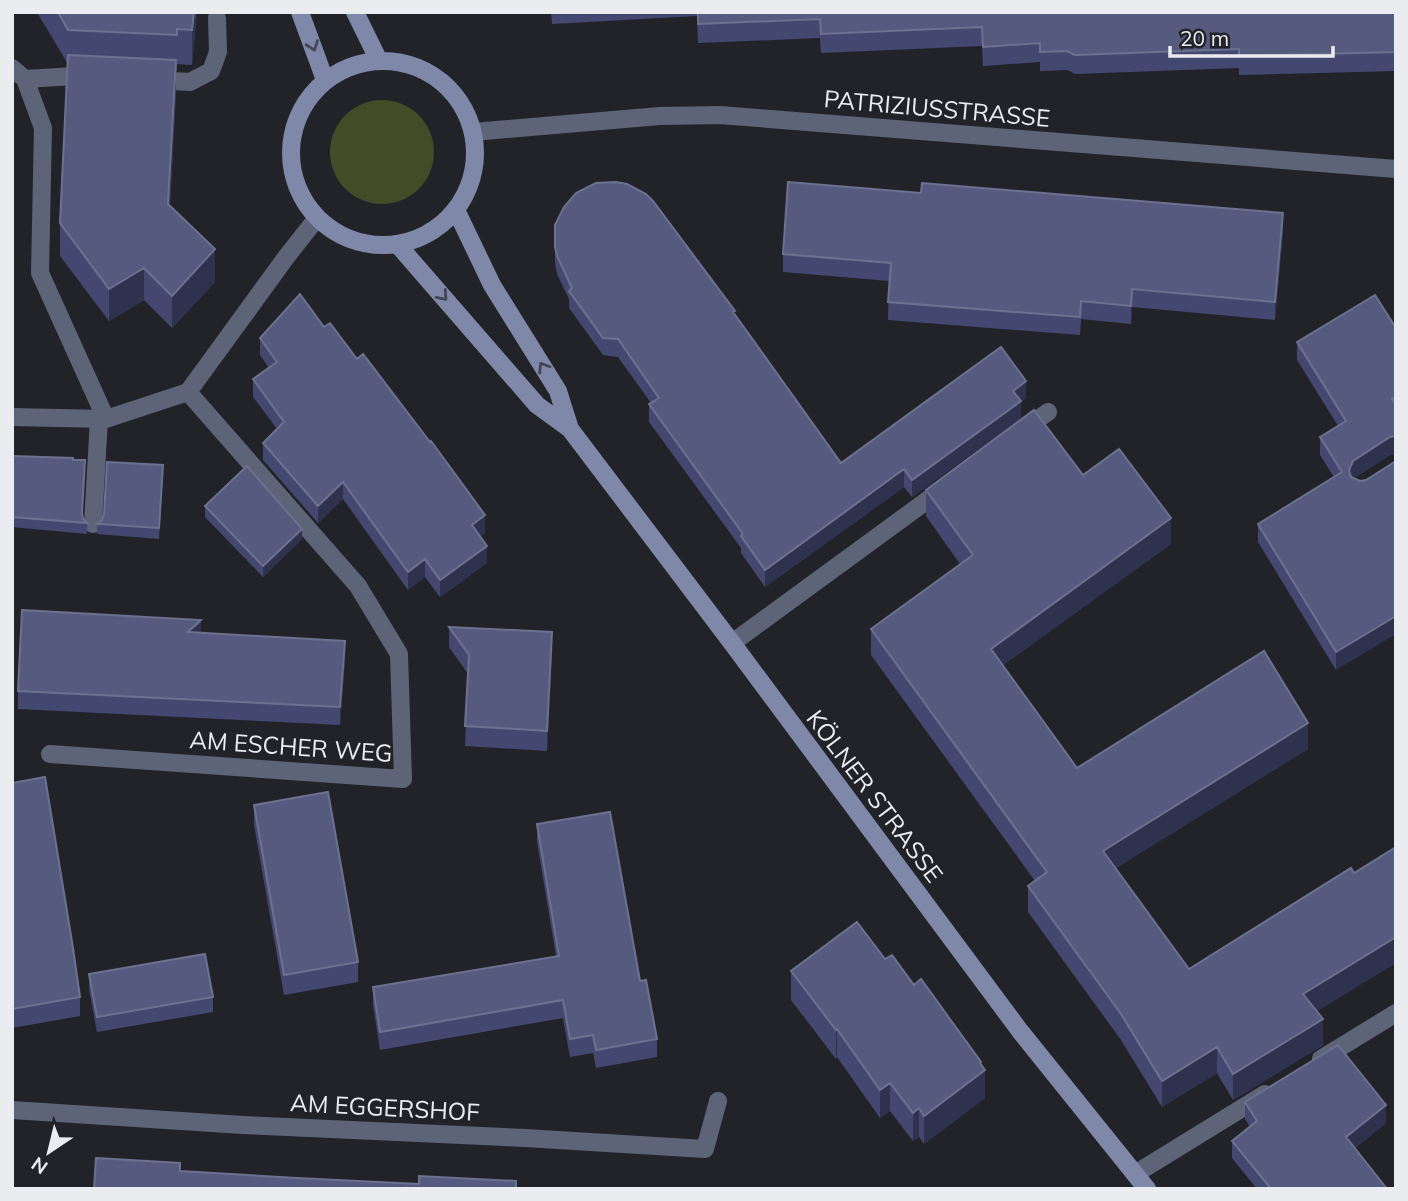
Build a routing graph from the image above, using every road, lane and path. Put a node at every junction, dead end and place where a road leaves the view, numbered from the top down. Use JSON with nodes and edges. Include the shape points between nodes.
{"nodes":[{"id":1,"x":300,"y":12,"type":"edge"},
{"id":2,"x":355,"y":12,"type":"edge"},
{"id":3,"x":217,"y":18,"type":"dead end"},
{"id":4,"x":379,"y":61,"type":"junction"},
{"id":5,"x":19,"y":74,"type":"edge"},
{"id":6,"x":113,"y":78,"type":"edge"},
{"id":7,"x":139,"y":80,"type":"edge"},
{"id":8,"x":325,"y":80,"type":"junction"},
{"id":9,"x":473,"y":132,"type":"junction"},
{"id":10,"x":1396,"y":169,"type":"edge"},
{"id":11,"x":456,"y":210,"type":"junction"},
{"id":12,"x":317,"y":218,"type":"junction"},
{"id":13,"x":398,"y":244,"type":"junction"},
{"id":14,"x":188,"y":392,"type":"junction"},
{"id":15,"x":1048,"y":412,"type":"dead end"},
{"id":16,"x":12,"y":417,"type":"edge"},
{"id":17,"x":102,"y":419,"type":"junction"},
{"id":18,"x":570,"y":429,"type":"junction"},
{"id":19,"x":1014,"y":436,"type":"edge"},
{"id":20,"x":958,"y":477,"type":"edge"},
{"id":21,"x":93,"y":524,"type":"dead end"},
{"id":22,"x":732,"y":643,"type":"junction"},
{"id":23,"x":51,"y":754,"type":"dead end"},
{"id":24,"x":1396,"y":1013,"type":"edge"},
{"id":25,"x":1301,"y":1072,"type":"edge"},
{"id":26,"x":1277,"y":1086,"type":"edge"},
{"id":27,"x":718,"y":1101,"type":"dead end"},
{"id":28,"x":12,"y":1110,"type":"edge"},
{"id":29,"x":1135,"y":1174,"type":"junction"},
{"id":30,"x":1147,"y":1189,"type":"edge"}],
"edges":[{"from":1,"to":8,"type":"main road","one_way":true},
{"from":2,"to":4,"type":"main road"},
{"from":3,"to":7,"type":"street","via":[[218,52],[211,71],[190,82]]},
{"from":4,"to":8,"type":"main road","via":[[348,67]]},
{"from":4,"to":9,"type":"main road","via":[[410,65],[439,80],[461,103]]},
{"from":5,"to":6,"type":"street"},
{"from":5,"to":17,"type":"street","via":[[43,128],[40,273]]},
{"from":8,"to":12,"type":"main road","via":[[307,99],[295,122],[290,148],[301,198]]},
{"from":9,"to":10,"type":"street","name":"PATRIZIUSSTRASSE","via":[[720,115]]},
{"from":9,"to":11,"type":"main road","via":[[476,159],[469,187]]},
{"from":11,"to":13,"type":"main road","via":[[430,233]]},
{"from":18,"to":11,"type":"main road","name":"KÖLNER STRASSE","one_way":true,"via":[[558,391],[492,285]]},
{"from":12,"to":13,"type":"main road","via":[[340,236],[368,246]]},
{"from":12,"to":14,"type":"street"},
{"from":13,"to":18,"type":"main road","name":"KÖLNER STRASSE","one_way":true,"via":[[537,404]]},
{"from":14,"to":17,"type":"street"},
{"from":14,"to":23,"type":"street","name":"AM ESCHER WEG","via":[[358,586],[399,654],[403,779]]},
{"from":15,"to":19,"type":"street"},
{"from":16,"to":17,"type":"street"},
{"from":17,"to":21,"type":"street"},
{"from":18,"to":22,"type":"main road","name":"KÖLNER STRASSE"},
{"from":20,"to":22,"type":"street"},
{"from":22,"to":29,"type":"main road","name":"KÖLNER STRASSE","via":[[1020,1031]]},
{"from":24,"to":25,"type":"street"},
{"from":26,"to":29,"type":"street"},
{"from":27,"to":28,"type":"street","name":"AM EGGERSHOF","via":[[705,1149]]},
{"from":29,"to":30,"type":"main road","name":"KÖLNER STRASSE"}]}
